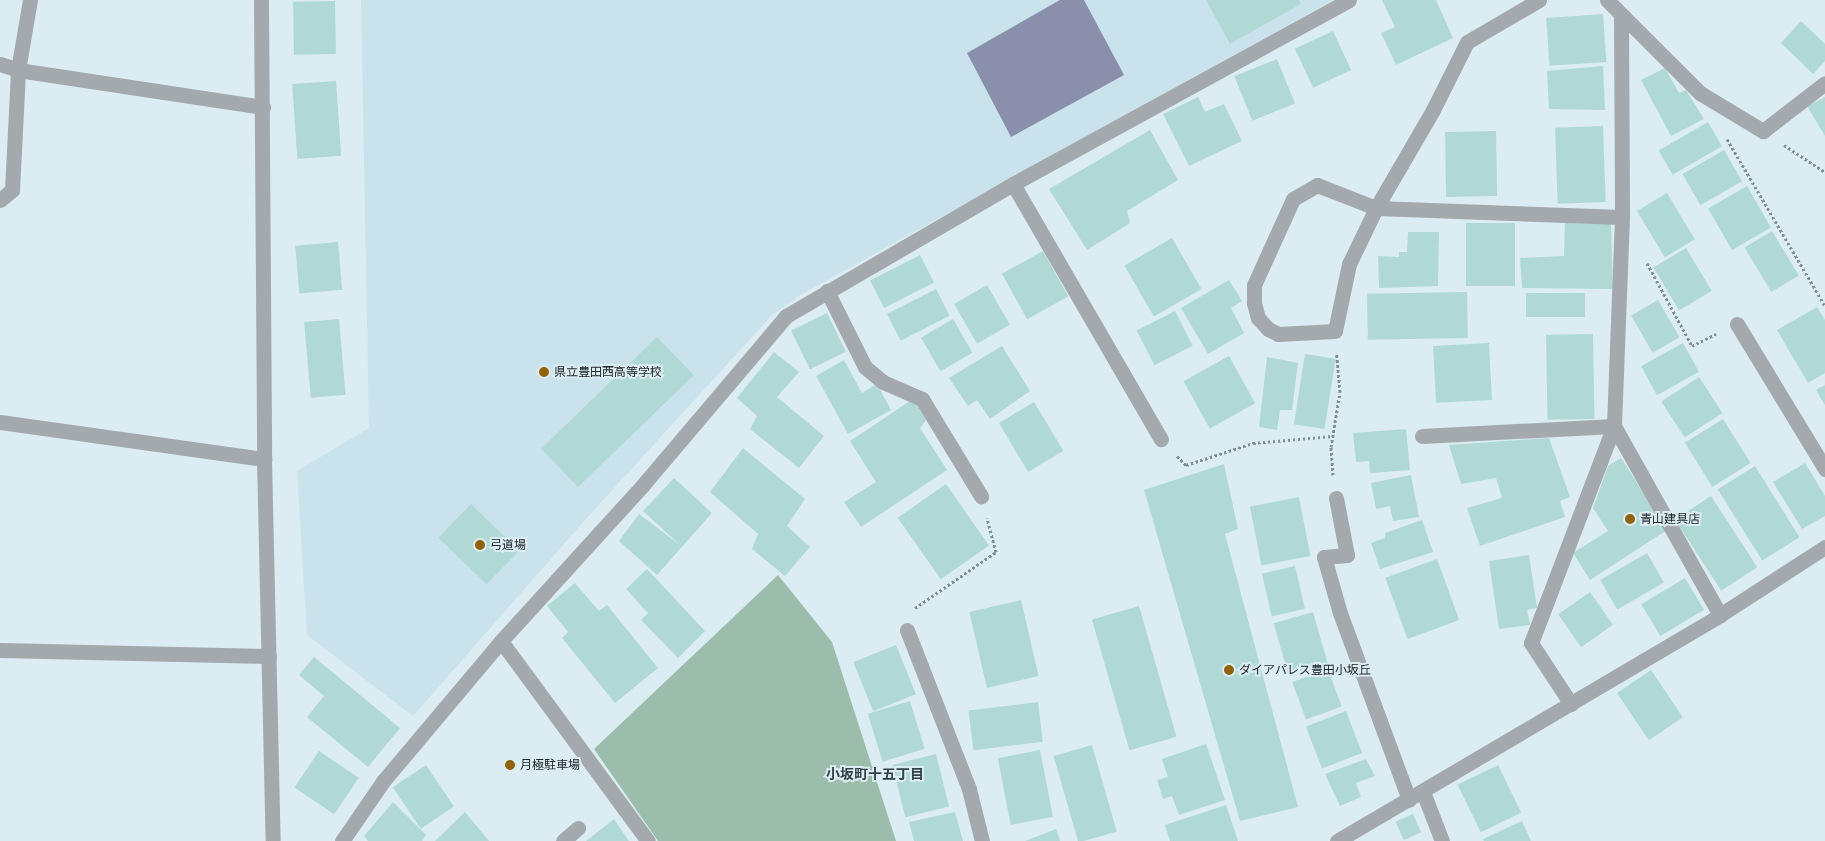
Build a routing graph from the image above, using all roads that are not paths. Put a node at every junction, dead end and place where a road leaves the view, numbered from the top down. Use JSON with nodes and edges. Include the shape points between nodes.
{"nodes":[{"id":1,"x":30,"y":0,"type":"edge"},
{"id":2,"x":261,"y":0,"type":"edge"},
{"id":3,"x":1350,"y":0,"type":"edge"},
{"id":4,"x":1539,"y":0,"type":"edge"},
{"id":5,"x":1607,"y":0,"type":"edge"},
{"id":6,"x":1621,"y":16,"type":"junction"},
{"id":7,"x":0,"y":64,"type":"edge"},
{"id":8,"x":18,"y":70,"type":"junction"},
{"id":9,"x":1825,"y":83,"type":"edge"},
{"id":10,"x":262,"y":107,"type":"junction"},
{"id":11,"x":1013,"y":184,"type":"junction"},
{"id":12,"x":0,"y":200,"type":"edge"},
{"id":13,"x":1376,"y":208,"type":"junction"},
{"id":14,"x":1622,"y":217,"type":"junction"},
{"id":15,"x":827,"y":291,"type":"junction"},
{"id":16,"x":1737,"y":324,"type":"road end"},
{"id":17,"x":0,"y":422,"type":"edge"},
{"id":18,"x":1614,"y":426,"type":"junction"},
{"id":19,"x":1422,"y":436,"type":"dead end"},
{"id":20,"x":1161,"y":439,"type":"road end"},
{"id":21,"x":264,"y":459,"type":"junction"},
{"id":22,"x":1825,"y":469,"type":"edge"},
{"id":23,"x":981,"y":496,"type":"road end"},
{"id":24,"x":1336,"y":498,"type":"road end"},
{"id":25,"x":1825,"y":547,"type":"edge"},
{"id":26,"x":1720,"y":615,"type":"junction"},
{"id":27,"x":906,"y":630,"type":"road end"},
{"id":28,"x":501,"y":641,"type":"junction"},
{"id":29,"x":0,"y":650,"type":"edge"},
{"id":30,"x":268,"y":656,"type":"junction"},
{"id":31,"x":1571,"y":704,"type":"junction"},
{"id":32,"x":1423,"y":792,"type":"junction"},
{"id":33,"x":1409,"y":800,"type":"junction"},
{"id":34,"x":578,"y":828,"type":"dead end"},
{"id":35,"x":273,"y":841,"type":"edge"},
{"id":36,"x":342,"y":841,"type":"edge"},
{"id":37,"x":563,"y":841,"type":"edge"},
{"id":38,"x":648,"y":841,"type":"edge"},
{"id":39,"x":982,"y":841,"type":"edge"},
{"id":40,"x":1337,"y":841,"type":"edge"},
{"id":41,"x":1442,"y":841,"type":"edge"}],
"edges":[{"from":1,"to":8,"type":"street"},
{"from":2,"to":10,"type":"street"},
{"from":3,"to":11,"type":"street"},
{"from":4,"to":13,"type":"street","via":[[1467,42],[1433,110]]},
{"from":5,"to":6,"type":"street"},
{"from":6,"to":9,"type":"street","via":[[1700,93],[1764,131]]},
{"from":6,"to":14,"type":"street"},
{"from":7,"to":8,"type":"street"},
{"from":8,"to":10,"type":"street"},
{"from":8,"to":12,"type":"street","via":[[12,190]]},
{"from":10,"to":21,"type":"street"},
{"from":11,"to":15,"type":"street"},
{"from":11,"to":20,"type":"street"},
{"from":13,"to":13,"type":"street","via":[[1349,264],[1334,331],[1278,334],[1268,329],[1258,318],[1254,285],[1293,199],[1317,185]]},
{"from":13,"to":14,"type":"street"},
{"from":14,"to":18,"type":"street"},
{"from":15,"to":23,"type":"street","via":[[866,367],[883,382],[922,399]]},
{"from":15,"to":28,"type":"street","via":[[786,316],[642,486]]},
{"from":16,"to":22,"type":"street"},
{"from":17,"to":21,"type":"street"},
{"from":18,"to":19,"type":"street"},
{"from":18,"to":26,"type":"street"},
{"from":18,"to":31,"type":"street","via":[[1531,643]]},
{"from":21,"to":30,"type":"street"},
{"from":24,"to":33,"type":"street","via":[[1347,555],[1324,557],[1340,613]]},
{"from":25,"to":26,"type":"street"},
{"from":26,"to":31,"type":"street"},
{"from":27,"to":39,"type":"street","via":[[970,789]]},
{"from":28,"to":36,"type":"street","via":[[384,780]]},
{"from":28,"to":38,"type":"street"},
{"from":29,"to":30,"type":"street"},
{"from":30,"to":35,"type":"street"},
{"from":31,"to":32,"type":"street"},
{"from":32,"to":33,"type":"street"},
{"from":32,"to":41,"type":"street"},
{"from":33,"to":40,"type":"street"},
{"from":34,"to":37,"type":"street"}]}
